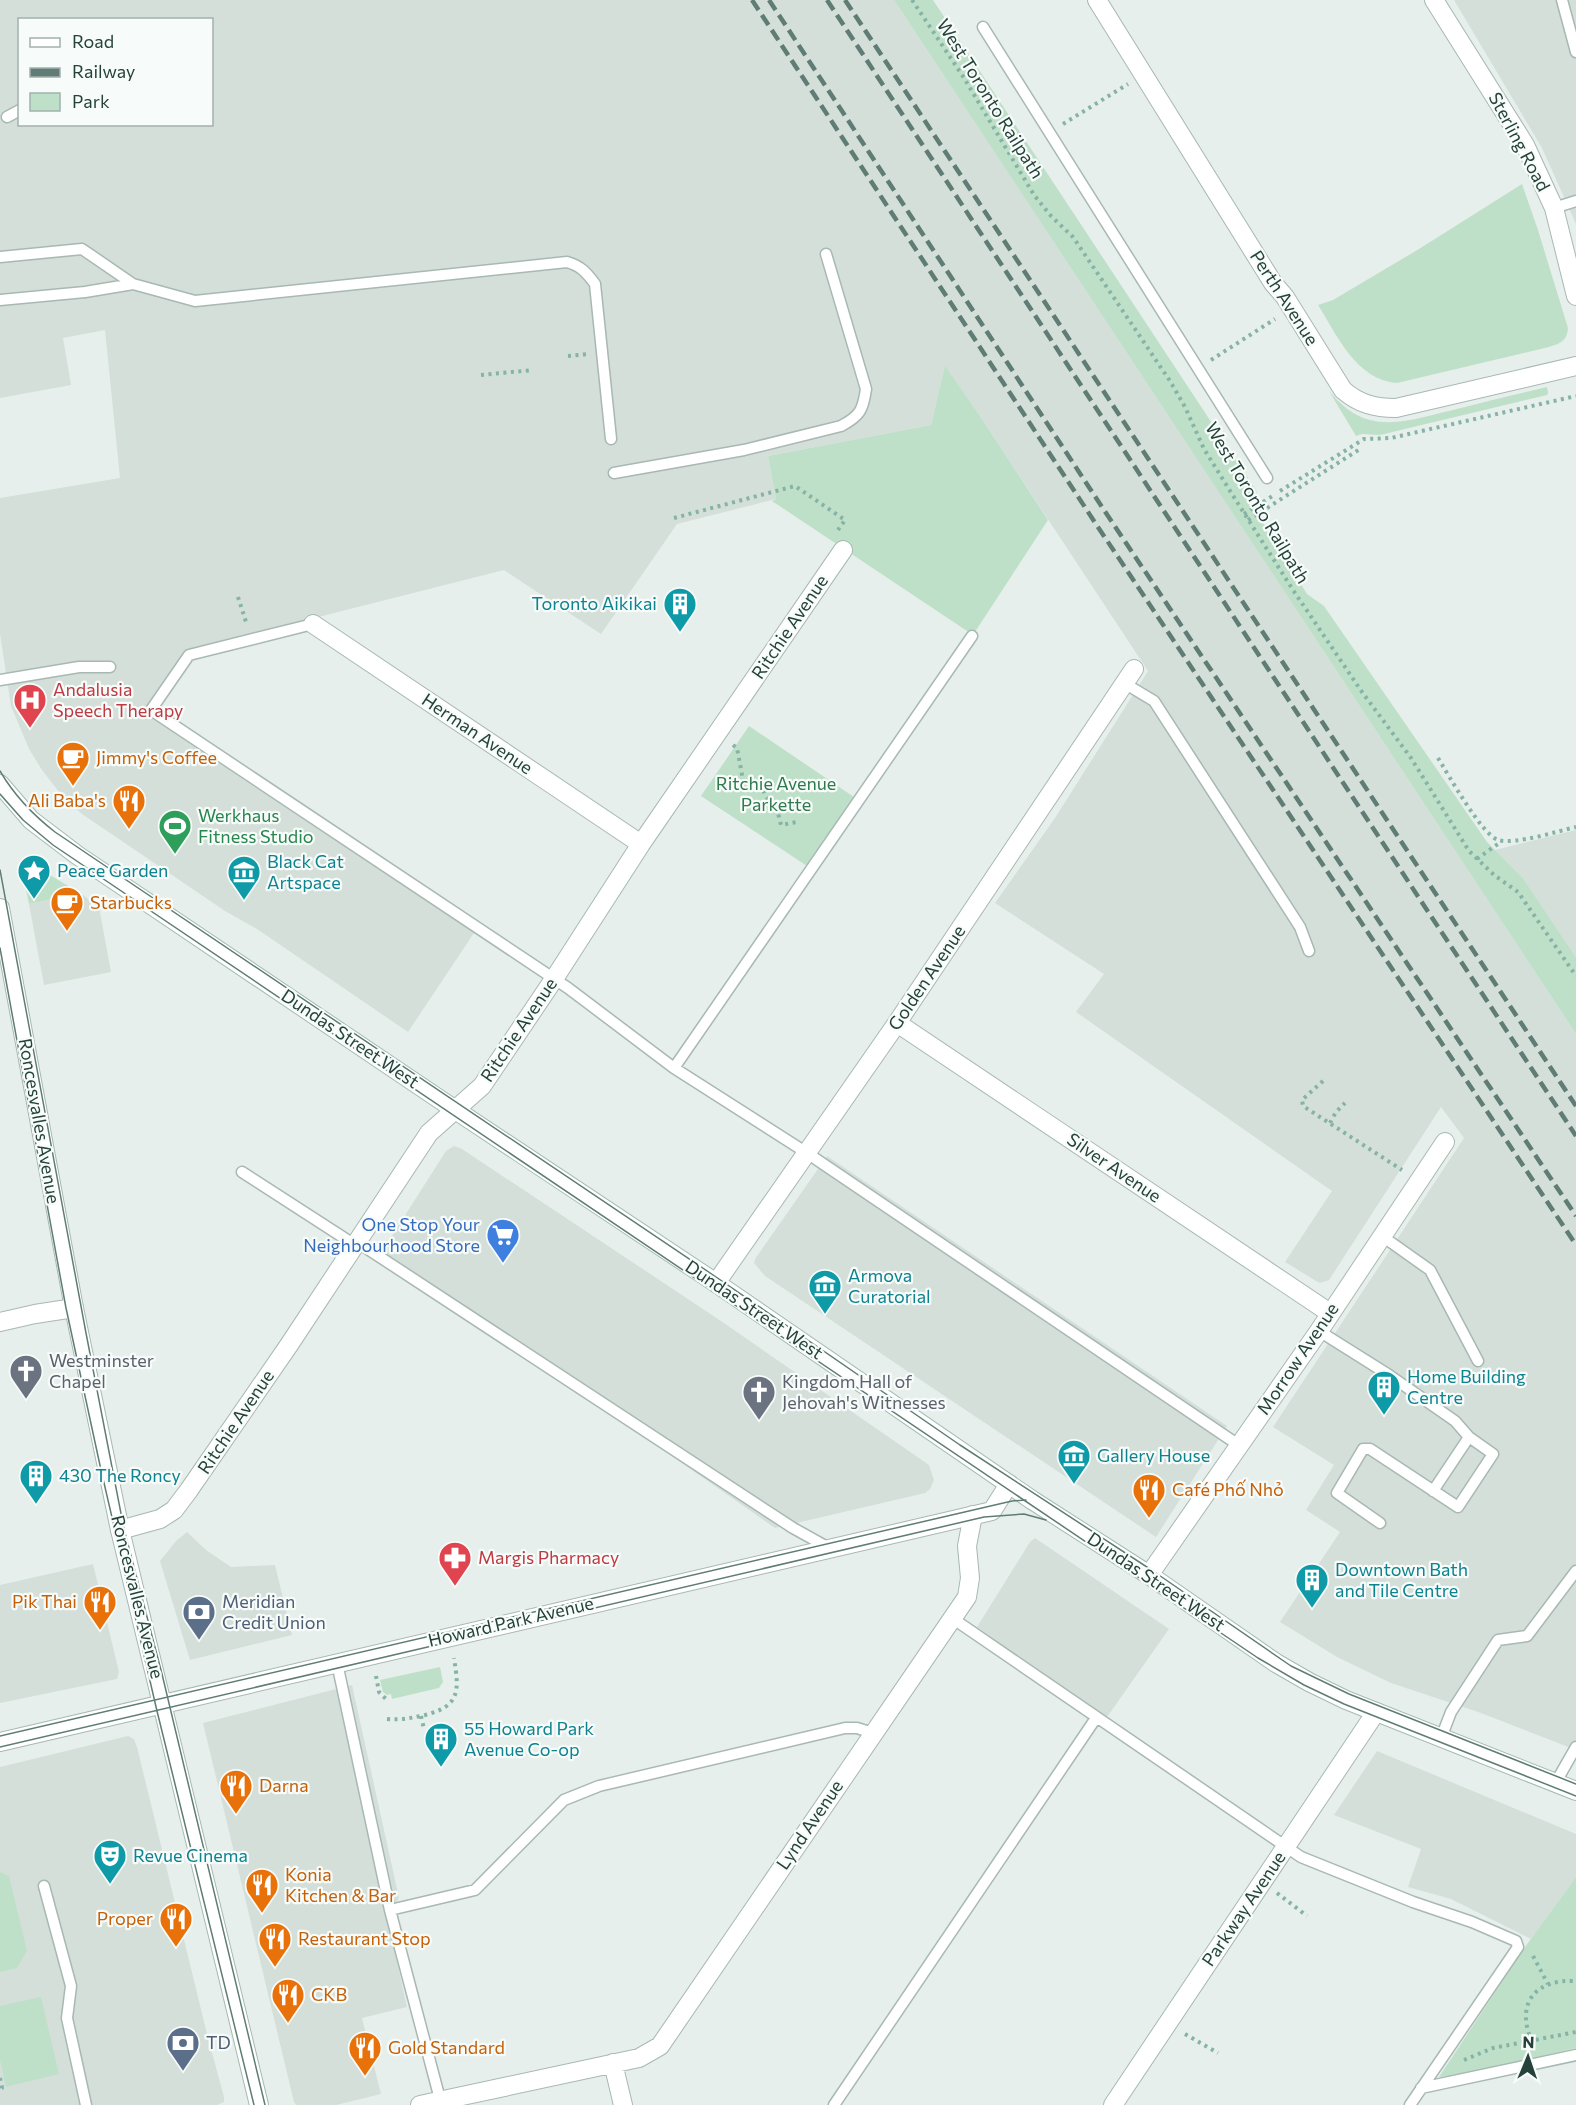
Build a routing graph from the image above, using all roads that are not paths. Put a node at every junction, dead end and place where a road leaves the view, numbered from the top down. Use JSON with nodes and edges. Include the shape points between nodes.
{"nodes":[{"id":1,"x":1097,"y":0,"type":"edge"},
{"id":2,"x":1434,"y":0,"type":"edge"},
{"id":3,"x":1562,"y":0,"type":"edge"},
{"id":4,"x":983,"y":27,"type":"dead end"},
{"id":5,"x":1576,"y":52,"type":"edge"},
{"id":6,"x":18,"y":111,"type":"edge"},
{"id":7,"x":7,"y":117,"type":"dead end"},
{"id":8,"x":1576,"y":201,"type":"edge"},
{"id":9,"x":1554,"y":208,"type":"junction"},
{"id":10,"x":826,"y":254,"type":"dead end"},
{"id":11,"x":0,"y":257,"type":"edge"},
{"id":12,"x":133,"y":284,"type":"junction"},
{"id":13,"x":1576,"y":296,"type":"edge"},
{"id":14,"x":0,"y":300,"type":"edge"},
{"id":15,"x":1576,"y":366,"type":"edge"},
{"id":16,"x":610,"y":439,"type":"dead end"},
{"id":17,"x":614,"y":474,"type":"dead end"},
{"id":18,"x":1267,"y":478,"type":"dead end"},
{"id":19,"x":839,"y":542,"type":"road end"},
{"id":20,"x":314,"y":624,"type":"joint"},
{"id":21,"x":972,"y":636,"type":"dead end"},
{"id":22,"x":110,"y":667,"type":"dead end"},
{"id":23,"x":1129,"y":676,"type":"joint"},
{"id":24,"x":0,"y":680,"type":"edge"},
{"id":25,"x":0,"y":783,"type":"edge"},
{"id":26,"x":641,"y":844,"type":"junction"},
{"id":27,"x":0,"y":908,"type":"edge"},
{"id":28,"x":1309,"y":951,"type":"dead end"},
{"id":29,"x":554,"y":979,"type":"junction"},
{"id":30,"x":897,"y":1023,"type":"junction"},
{"id":31,"x":675,"y":1068,"type":"junction"},
{"id":32,"x":454,"y":1109,"type":"junction"},
{"id":33,"x":1445,"y":1142,"type":"dead end"},
{"id":34,"x":807,"y":1153,"type":"junction"},
{"id":35,"x":242,"y":1172,"type":"dead end"},
{"id":36,"x":1382,"y":1236,"type":"junction"},
{"id":37,"x":356,"y":1244,"type":"junction"},
{"id":38,"x":716,"y":1283,"type":"junction"},
{"id":39,"x":74,"y":1308,"type":"junction"},
{"id":40,"x":1330,"y":1313,"type":"junction"},
{"id":41,"x":0,"y":1322,"type":"edge"},
{"id":42,"x":1318,"y":1331,"type":"junction"},
{"id":43,"x":1478,"y":1360,"type":"dead end"},
{"id":44,"x":1469,"y":1437,"type":"junction"},
{"id":45,"x":1240,"y":1446,"type":"junction"},
{"id":46,"x":1009,"y":1484,"type":"junction"},
{"id":47,"x":1433,"y":1491,"type":"junction"},
{"id":48,"x":974,"y":1515,"type":"junction"},
{"id":49,"x":1380,"y":1522,"type":"dead end"},
{"id":50,"x":120,"y":1530,"type":"junction"},
{"id":51,"x":829,"y":1548,"type":"junction"},
{"id":52,"x":1576,"y":1571,"type":"edge"},
{"id":53,"x":1149,"y":1575,"type":"junction"},
{"id":54,"x":952,"y":1618,"type":"junction"},
{"id":55,"x":337,"y":1663,"type":"junction"},
{"id":56,"x":162,"y":1704,"type":"junction"},
{"id":57,"x":1376,"y":1713,"type":"junction"},
{"id":58,"x":1096,"y":1718,"type":"junction"},
{"id":59,"x":873,"y":1733,"type":"junction"},
{"id":60,"x":1441,"y":1738,"type":"junction"},
{"id":61,"x":0,"y":1742,"type":"edge"},
{"id":62,"x":1576,"y":1747,"type":"edge"},
{"id":63,"x":1556,"y":1782,"type":"junction"},
{"id":64,"x":1576,"y":1791,"type":"edge"},
{"id":65,"x":1286,"y":1847,"type":"junction"},
{"id":66,"x":44,"y":1886,"type":"dead end"},
{"id":67,"x":390,"y":1910,"type":"junction"},
{"id":68,"x":1576,"y":2055,"type":"edge"},
{"id":69,"x":614,"y":2063,"type":"junction"},
{"id":70,"x":1421,"y":2088,"type":"junction"},
{"id":71,"x":441,"y":2103,"type":"edge"},
{"id":72,"x":86,"y":2105,"type":"edge"},
{"id":73,"x":259,"y":2105,"type":"edge"},
{"id":74,"x":420,"y":2105,"type":"edge"},
{"id":75,"x":623,"y":2105,"type":"edge"},
{"id":76,"x":834,"y":2105,"type":"edge"},
{"id":77,"x":1113,"y":2105,"type":"edge"},
{"id":78,"x":1410,"y":2105,"type":"edge"}],
"edges":[{"from":1,"to":15,"type":"street","name":"Perth Avenue","via":[[1343,390],[1371,406],[1396,408]]},
{"from":2,"to":9,"type":"street","name":"Sterling Road","via":[[1525,145]]},
{"from":3,"to":5,"type":"lane"},
{"from":4,"to":18,"type":"lane"},
{"from":6,"to":7,"type":"lane"},
{"from":8,"to":9,"type":"lane"},
{"from":9,"to":13,"type":"street","name":"Sterling Road"},
{"from":10,"to":17,"type":"lane","via":[[866,389],[863,406],[855,419],[744,450]]},
{"from":11,"to":12,"type":"lane","via":[[82,249]]},
{"from":12,"to":14,"type":"lane"},
{"from":12,"to":16,"type":"lane","via":[[195,301],[567,262],[584,270],[596,284]]},
{"from":19,"to":26,"type":"street","name":"Ritchie Avenue"},
{"from":20,"to":26,"type":"street","name":"Herman Avenue"},
{"from":20,"to":29,"type":"lane","via":[[189,655],[151,710]]},
{"from":21,"to":31,"type":"lane"},
{"from":22,"to":24,"type":"lane","via":[[80,667]]},
{"from":23,"to":28,"type":"lane","via":[[1154,700],[1300,927]]},
{"from":23,"to":30,"type":"street","name":"Golden Avenue"},
{"from":25,"to":32,"type":"street","name":"Dundas Street West","via":[[31,820],[68,848]]},
{"from":26,"to":29,"type":"street","name":"Ritchie Avenue"},
{"from":27,"to":39,"type":"street","name":"Roncesvalles Avenue"},
{"from":29,"to":31,"type":"lane"},
{"from":29,"to":32,"type":"street","name":"Ritchie Avenue","via":[[482,1086]]},
{"from":30,"to":34,"type":"street","name":"Golden Avenue"},
{"from":30,"to":40,"type":"street","name":"Silver Avenue"},
{"from":31,"to":34,"type":"lane"},
{"from":32,"to":37,"type":"street","name":"Ritchie Avenue","via":[[429,1132]]},
{"from":32,"to":38,"type":"street","name":"Dundas Street West"},
{"from":33,"to":36,"type":"street","name":"Morrow Avenue"},
{"from":34,"to":38,"type":"street","name":"Golden Avenue"},
{"from":34,"to":45,"type":"lane"},
{"from":35,"to":37,"type":"lane"},
{"from":36,"to":40,"type":"street","name":"Morrow Avenue"},
{"from":36,"to":43,"type":"lane","via":[[1430,1270]]},
{"from":37,"to":50,"type":"street","name":"Ritchie Avenue","via":[[174,1510],[159,1519]]},
{"from":37,"to":51,"type":"lane"},
{"from":38,"to":46,"type":"street","name":"Dundas Street West"},
{"from":39,"to":41,"type":"street"},
{"from":39,"to":50,"type":"street","name":"Roncesvalles Avenue"},
{"from":40,"to":42,"type":"street","name":"Morrow Avenue"},
{"from":42,"to":44,"type":"lane","via":[[1455,1421]]},
{"from":42,"to":45,"type":"street","name":"Morrow Avenue"},
{"from":44,"to":47,"type":"lane"},
{"from":44,"to":47,"type":"lane","via":[[1493,1454],[1458,1507]]},
{"from":45,"to":53,"type":"street","name":"Morrow Avenue"},
{"from":46,"to":48,"type":"street","name":"Howard Park Avenue","via":[[992,1511]]},
{"from":46,"to":53,"type":"street","name":"Dundas Street West"},
{"from":47,"to":49,"type":"lane","via":[[1370,1449],[1363,1449],[1337,1494]]},
{"from":48,"to":51,"type":"street","name":"Howard Park Avenue"},
{"from":48,"to":54,"type":"street","name":"Lynd Avenue","via":[[967,1554],[969,1589]]},
{"from":50,"to":56,"type":"street","name":"Roncesvalles Avenue"},
{"from":51,"to":55,"type":"street","name":"Howard Park Avenue"},
{"from":52,"to":60,"type":"lane","via":[[1527,1636],[1498,1640],[1451,1712]]},
{"from":53,"to":57,"type":"street","name":"Dundas Street West","via":[[1276,1664]]},
{"from":54,"to":58,"type":"lane"},
{"from":54,"to":59,"type":"street","name":"Lynd Avenue"},
{"from":55,"to":56,"type":"street","name":"Howard Park Avenue"},
{"from":55,"to":67,"type":"lane"},
{"from":56,"to":61,"type":"street","name":"Howard Park Avenue"},
{"from":56,"to":73,"type":"street","name":"Roncesvalles Avenue"},
{"from":57,"to":60,"type":"street","name":"Dundas Street West"},
{"from":57,"to":65,"type":"street","name":"Parkway Avenue"},
{"from":58,"to":65,"type":"lane"},
{"from":58,"to":76,"type":"lane"},
{"from":59,"to":67,"type":"lane","via":[[845,1728],[599,1786],[564,1800],[476,1890]]},
{"from":59,"to":69,"type":"street","name":"Lynd Avenue","via":[[660,2046],[639,2058]]},
{"from":60,"to":63,"type":"street","name":"Dundas Street West"},
{"from":62,"to":63,"type":"lane"},
{"from":63,"to":64,"type":"street","name":"Dundas Street West"},
{"from":65,"to":70,"type":"lane","via":[[1311,1861],[1516,1941],[1518,1947]]},
{"from":65,"to":77,"type":"street","name":"Parkway Avenue"},
{"from":66,"to":72,"type":"lane","via":[[71,1986],[67,2018]]},
{"from":67,"to":71,"type":"lane"},
{"from":68,"to":70,"type":"lane"},
{"from":69,"to":71,"type":"street","name":"Lynd Avenue"},
{"from":69,"to":75,"type":"street"},
{"from":70,"to":78,"type":"lane"},
{"from":71,"to":74,"type":"street","name":"Lynd Avenue"}]}
